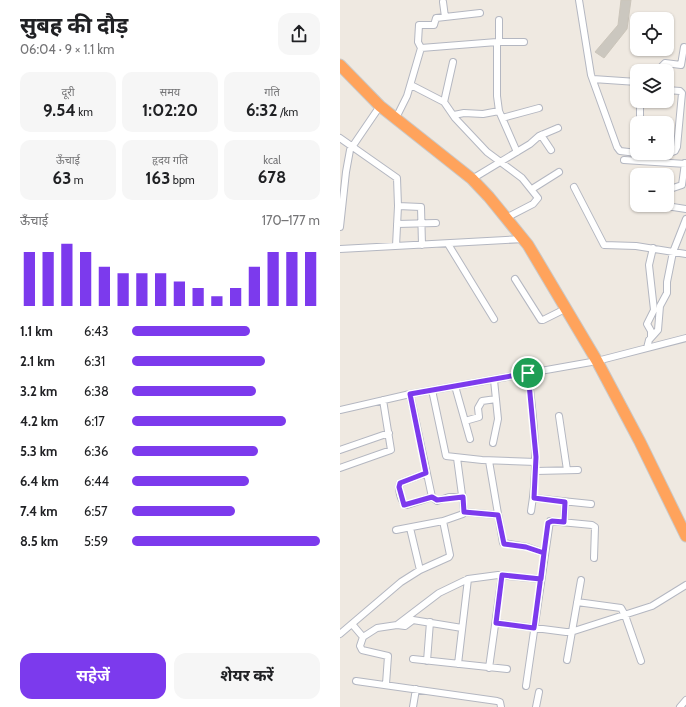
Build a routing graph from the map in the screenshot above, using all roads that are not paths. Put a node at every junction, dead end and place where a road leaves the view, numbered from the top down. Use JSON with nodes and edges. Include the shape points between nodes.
{"nodes":[{"id":1,"x":580,"y":0,"type":"edge"},
{"id":2,"x":443,"y":2,"type":"dead end"},
{"id":3,"x":480,"y":13,"type":"dead end"},
{"id":4,"x":445,"y":17,"type":"junction"},
{"id":5,"x":499,"y":20,"type":"dead end"},
{"id":6,"x":498,"y":42,"type":"junction"},
{"id":7,"x":524,"y":42,"type":"dead end"},
{"id":8,"x":684,"y":47,"type":"dead end"},
{"id":9,"x":421,"y":48,"type":"junction"},
{"id":10,"x":453,"y":62,"type":"dead end"},
{"id":11,"x":340,"y":65,"type":"edge"},
{"id":12,"x":674,"y":65,"type":"edge"},
{"id":13,"x":593,"y":79,"type":"junction"},
{"id":14,"x":630,"y":82,"type":"edge"},
{"id":15,"x":411,"y":85,"type":"junction"},
{"id":16,"x":674,"y":91,"type":"edge"},
{"id":17,"x":444,"y":102,"type":"junction"},
{"id":18,"x":380,"y":106,"type":"junction"},
{"id":19,"x":539,"y":108,"type":"dead end"},
{"id":20,"x":499,"y":111,"type":"junction"},
{"id":21,"x":454,"y":115,"type":"junction"},
{"id":22,"x":396,"y":118,"type":"junction"},
{"id":23,"x":502,"y":118,"type":"junction"},
{"id":24,"x":558,"y":128,"type":"dead end"},
{"id":25,"x":541,"y":135,"type":"junction"},
{"id":26,"x":340,"y":138,"type":"edge"},
{"id":27,"x":352,"y":146,"type":"junction"},
{"id":28,"x":551,"y":150,"type":"dead end"},
{"id":29,"x":674,"y":150,"type":"edge"},
{"id":30,"x":517,"y":152,"type":"junction"},
{"id":31,"x":630,"y":152,"type":"edge"},
{"id":32,"x":624,"y":160,"type":"dead end"},
{"id":33,"x":500,"y":163,"type":"junction"},
{"id":34,"x":686,"y":164,"type":"edge"},
{"id":35,"x":343,"y":165,"type":"edge"},
{"id":36,"x":559,"y":172,"type":"dead end"},
{"id":37,"x":472,"y":179,"type":"junction"},
{"id":38,"x":574,"y":187,"type":"dead end"},
{"id":39,"x":674,"y":188,"type":"edge"},
{"id":40,"x":532,"y":189,"type":"junction"},
{"id":41,"x":398,"y":206,"type":"junction"},
{"id":42,"x":674,"y":207,"type":"edge"},
{"id":43,"x":686,"y":209,"type":"edge"},
{"id":44,"x":506,"y":218,"type":"junction"},
{"id":45,"x":685,"y":222,"type":"edge"},
{"id":46,"x":422,"y":223,"type":"junction"},
{"id":47,"x":436,"y":223,"type":"dead end"},
{"id":48,"x":397,"y":224,"type":"junction"},
{"id":49,"x":340,"y":227,"type":"edge"},
{"id":50,"x":524,"y":239,"type":"junction"},
{"id":51,"x":448,"y":244,"type":"junction"},
{"id":52,"x":422,"y":245,"type":"junction"},
{"id":53,"x":396,"y":246,"type":"junction"},
{"id":54,"x":653,"y":248,"type":"junction"},
{"id":55,"x":340,"y":249,"type":"edge"},
{"id":56,"x":673,"y":252,"type":"junction"},
{"id":57,"x":686,"y":254,"type":"edge"},
{"id":58,"x":516,"y":279,"type":"dead end"},
{"id":59,"x":566,"y":309,"type":"junction"},
{"id":60,"x":494,"y":318,"type":"dead end"},
{"id":61,"x":651,"y":337,"type":"junction"},
{"id":62,"x":686,"y":338,"type":"edge"},
{"id":63,"x":647,"y":348,"type":"junction"},
{"id":64,"x":597,"y":361,"type":"junction"},
{"id":65,"x":528,"y":373,"type":"junction"},
{"id":66,"x":494,"y":380,"type":"junction"},
{"id":67,"x":455,"y":386,"type":"junction"},
{"id":68,"x":432,"y":390,"type":"junction"},
{"id":69,"x":410,"y":394,"type":"junction"},
{"id":70,"x":496,"y":399,"type":"junction"},
{"id":71,"x":383,"y":400,"type":"junction"},
{"id":72,"x":340,"y":410,"type":"edge"},
{"id":73,"x":559,"y":416,"type":"dead end"},
{"id":74,"x":465,"y":421,"type":"junction"},
{"id":75,"x":389,"y":433,"type":"junction"},
{"id":76,"x":470,"y":439,"type":"dead end"},
{"id":77,"x":492,"y":443,"type":"dead end"},
{"id":78,"x":340,"y":450,"type":"edge"},
{"id":79,"x":457,"y":458,"type":"junction"},
{"id":80,"x":489,"y":461,"type":"junction"},
{"id":81,"x":536,"y":462,"type":"junction"},
{"id":82,"x":340,"y":468,"type":"edge"},
{"id":83,"x":566,"y":470,"type":"junction"},
{"id":84,"x":578,"y":470,"type":"dead end"},
{"id":85,"x":536,"y":471,"type":"junction"},
{"id":86,"x":426,"y":473,"type":"junction"},
{"id":87,"x":432,"y":497,"type":"junction"},
{"id":88,"x":463,"y":497,"type":"junction"},
{"id":89,"x":534,"y":498,"type":"junction"},
{"id":90,"x":565,"y":502,"type":"junction"},
{"id":91,"x":591,"y":504,"type":"dead end"},
{"id":92,"x":531,"y":511,"type":"dead end"},
{"id":93,"x":464,"y":512,"type":"junction"},
{"id":94,"x":498,"y":515,"type":"junction"},
{"id":95,"x":443,"y":521,"type":"junction"},
{"id":96,"x":564,"y":522,"type":"junction"},
{"id":97,"x":410,"y":528,"type":"junction"},
{"id":98,"x":396,"y":530,"type":"dead end"},
{"id":99,"x":686,"y":536,"type":"edge"},
{"id":100,"x":544,"y":553,"type":"junction"},
{"id":101,"x":594,"y":558,"type":"dead end"},
{"id":102,"x":420,"y":570,"type":"junction"},
{"id":103,"x":502,"y":575,"type":"junction"},
{"id":104,"x":468,"y":579,"type":"junction"},
{"id":105,"x":541,"y":579,"type":"junction"},
{"id":106,"x":581,"y":580,"type":"dead end"},
{"id":107,"x":686,"y":585,"type":"edge"},
{"id":108,"x":576,"y":602,"type":"junction"},
{"id":109,"x":625,"y":614,"type":"junction"},
{"id":110,"x":430,"y":622,"type":"junction"},
{"id":111,"x":496,"y":623,"type":"junction"},
{"id":112,"x":352,"y":624,"type":"junction"},
{"id":113,"x":397,"y":625,"type":"junction"},
{"id":114,"x":462,"y":628,"type":"junction"},
{"id":115,"x":534,"y":628,"type":"junction"},
{"id":116,"x":571,"y":631,"type":"junction"},
{"id":117,"x":340,"y":634,"type":"edge"},
{"id":118,"x":363,"y":637,"type":"junction"},
{"id":119,"x":413,"y":659,"type":"dead end"},
{"id":120,"x":567,"y":660,"type":"dead end"},
{"id":121,"x":427,"y":661,"type":"junction"},
{"id":122,"x":641,"y":661,"type":"dead end"},
{"id":123,"x":458,"y":664,"type":"junction"},
{"id":124,"x":489,"y":668,"type":"junction"},
{"id":125,"x":507,"y":669,"type":"dead end"},
{"id":126,"x":356,"y":681,"type":"dead end"},
{"id":127,"x":386,"y":684,"type":"junction"},
{"id":128,"x":526,"y":686,"type":"dead end"},
{"id":129,"x":416,"y":689,"type":"junction"},
{"id":130,"x":539,"y":692,"type":"dead end"},
{"id":131,"x":686,"y":700,"type":"edge"},
{"id":132,"x":413,"y":707,"type":"edge"},
{"id":133,"x":502,"y":707,"type":"edge"},
{"id":134,"x":536,"y":707,"type":"edge"},
{"id":135,"x":680,"y":707,"type":"edge"}],
"edges":[{"from":1,"to":13,"type":"street","via":[[588,63]]},
{"from":2,"to":4,"type":"street"},
{"from":3,"to":4,"type":"street"},
{"from":4,"to":9,"type":"street","via":[[436,18],[434,25],[418,26],[418,42]]},
{"from":5,"to":6,"type":"street"},
{"from":6,"to":7,"type":"street"},
{"from":6,"to":9,"type":"street"},
{"from":6,"to":20,"type":"street"},
{"from":8,"to":12,"type":"street","via":[[681,65]]},
{"from":9,"to":15,"type":"street"},
{"from":10,"to":17,"type":"street"},
{"from":11,"to":18,"type":"highway"},
{"from":13,"to":14,"type":"street"},
{"from":13,"to":31,"type":"street","via":[[616,147],[620,151]]},
{"from":15,"to":17,"type":"street"},
{"from":15,"to":22,"type":"street"},
{"from":16,"to":29,"type":"street","via":[[682,93],[677,147]]},
{"from":17,"to":21,"type":"street"},
{"from":18,"to":22,"type":"highway"},
{"from":18,"to":27,"type":"street"},
{"from":19,"to":23,"type":"street"},
{"from":20,"to":21,"type":"street"},
{"from":20,"to":23,"type":"street"},
{"from":21,"to":33,"type":"street","via":[[480,146]]},
{"from":22,"to":37,"type":"highway"},
{"from":23,"to":30,"type":"street"},
{"from":24,"to":25,"type":"street"},
{"from":25,"to":28,"type":"street"},
{"from":25,"to":30,"type":"street"},
{"from":26,"to":27,"type":"street"},
{"from":27,"to":35,"type":"street"},
{"from":27,"to":41,"type":"street","via":[[395,175],[398,182]]},
{"from":30,"to":33,"type":"street"},
{"from":32,"to":34,"type":"street"},
{"from":33,"to":37,"type":"street"},
{"from":33,"to":40,"type":"street","via":[[518,175]]},
{"from":34,"to":39,"type":"street","via":[[682,185]]},
{"from":35,"to":49,"type":"street"},
{"from":36,"to":40,"type":"street"},
{"from":37,"to":44,"type":"highway"},
{"from":38,"to":54,"type":"street","via":[[602,244]]},
{"from":40,"to":44,"type":"street","via":[[537,201]]},
{"from":41,"to":46,"type":"street","via":[[421,207]]},
{"from":41,"to":48,"type":"street"},
{"from":42,"to":43,"type":"street"},
{"from":44,"to":50,"type":"highway"},
{"from":45,"to":56,"type":"street"},
{"from":46,"to":47,"type":"street"},
{"from":46,"to":48,"type":"street"},
{"from":46,"to":52,"type":"street"},
{"from":48,"to":53,"type":"street"},
{"from":50,"to":51,"type":"street"},
{"from":50,"to":59,"type":"highway"},
{"from":51,"to":52,"type":"street"},
{"from":51,"to":60,"type":"street"},
{"from":52,"to":53,"type":"street"},
{"from":53,"to":55,"type":"street"},
{"from":54,"to":56,"type":"street"},
{"from":54,"to":61,"type":"street","via":[[649,265],[654,310],[647,324]]},
{"from":56,"to":57,"type":"street"},
{"from":56,"to":61,"type":"street","via":[[667,293],[660,306],[658,330]]},
{"from":58,"to":59,"type":"street","via":[[541,320]]},
{"from":59,"to":64,"type":"highway"},
{"from":61,"to":63,"type":"street"},
{"from":62,"to":63,"type":"street"},
{"from":63,"to":64,"type":"street"},
{"from":64,"to":65,"type":"street"},
{"from":64,"to":99,"type":"highway"},
{"from":65,"to":66,"type":"street"},
{"from":65,"to":81,"type":"street"},
{"from":66,"to":67,"type":"street"},
{"from":66,"to":70,"type":"street"},
{"from":67,"to":68,"type":"street"},
{"from":67,"to":74,"type":"street"},
{"from":68,"to":69,"type":"street"},
{"from":68,"to":79,"type":"street","via":[[444,454]]},
{"from":69,"to":71,"type":"street"},
{"from":69,"to":86,"type":"street"},
{"from":70,"to":74,"type":"street","via":[[482,401],[478,408],[479,417]]},
{"from":70,"to":77,"type":"street","via":[[498,422]]},
{"from":71,"to":72,"type":"street"},
{"from":71,"to":75,"type":"street"},
{"from":73,"to":83,"type":"street"},
{"from":74,"to":76,"type":"street"},
{"from":75,"to":78,"type":"street"},
{"from":75,"to":82,"type":"street","via":[[392,448],[389,451]]},
{"from":79,"to":80,"type":"street"},
{"from":79,"to":88,"type":"street"},
{"from":80,"to":81,"type":"street"},
{"from":80,"to":94,"type":"street"},
{"from":81,"to":85,"type":"street"},
{"from":83,"to":84,"type":"street"},
{"from":83,"to":85,"type":"street"},
{"from":85,"to":89,"type":"street"},
{"from":86,"to":87,"type":"street"},
{"from":86,"to":87,"type":"street","via":[[400,483],[402,501],[407,505]]},
{"from":87,"to":88,"type":"street","via":[[437,500]]},
{"from":88,"to":93,"type":"street"},
{"from":89,"to":90,"type":"street"},
{"from":89,"to":92,"type":"street"},
{"from":90,"to":91,"type":"street"},
{"from":90,"to":96,"type":"street"},
{"from":93,"to":94,"type":"street"},
{"from":93,"to":95,"type":"street","via":[[460,516]]},
{"from":94,"to":100,"type":"street","via":[[503,543]]},
{"from":95,"to":97,"type":"street"},
{"from":95,"to":102,"type":"street","via":[[450,555]]},
{"from":96,"to":100,"type":"street","via":[[550,521]]},
{"from":96,"to":101,"type":"street","via":[[594,527]]},
{"from":97,"to":98,"type":"street"},
{"from":97,"to":102,"type":"street"},
{"from":100,"to":105,"type":"street"},
{"from":102,"to":112,"type":"street"},
{"from":103,"to":104,"type":"street"},
{"from":103,"to":105,"type":"street"},
{"from":103,"to":111,"type":"street"},
{"from":104,"to":113,"type":"street","via":[[439,593]]},
{"from":104,"to":114,"type":"street"},
{"from":105,"to":115,"type":"street"},
{"from":106,"to":108,"type":"street"},
{"from":107,"to":109,"type":"street","via":[[658,603]]},
{"from":108,"to":109,"type":"street","via":[[619,608]]},
{"from":108,"to":116,"type":"street"},
{"from":109,"to":116,"type":"street"},
{"from":109,"to":122,"type":"street"},
{"from":110,"to":113,"type":"street","via":[[413,620],[405,626]]},
{"from":110,"to":114,"type":"street"},
{"from":110,"to":121,"type":"street"},
{"from":111,"to":115,"type":"street"},
{"from":111,"to":124,"type":"street"},
{"from":112,"to":117,"type":"street"},
{"from":112,"to":118,"type":"street"},
{"from":113,"to":118,"type":"street","via":[[377,628]]},
{"from":114,"to":123,"type":"street"},
{"from":115,"to":116,"type":"street"},
{"from":115,"to":128,"type":"street"},
{"from":116,"to":120,"type":"street"},
{"from":118,"to":127,"type":"street","via":[[360,646],[362,650],[388,656]]},
{"from":119,"to":121,"type":"street"},
{"from":121,"to":123,"type":"street"},
{"from":123,"to":124,"type":"street"},
{"from":124,"to":125,"type":"street"},
{"from":126,"to":127,"type":"street"},
{"from":127,"to":129,"type":"street"},
{"from":129,"to":132,"type":"street"},
{"from":129,"to":133,"type":"street","via":[[497,701]]},
{"from":130,"to":134,"type":"street"},
{"from":131,"to":135,"type":"street"}]}
